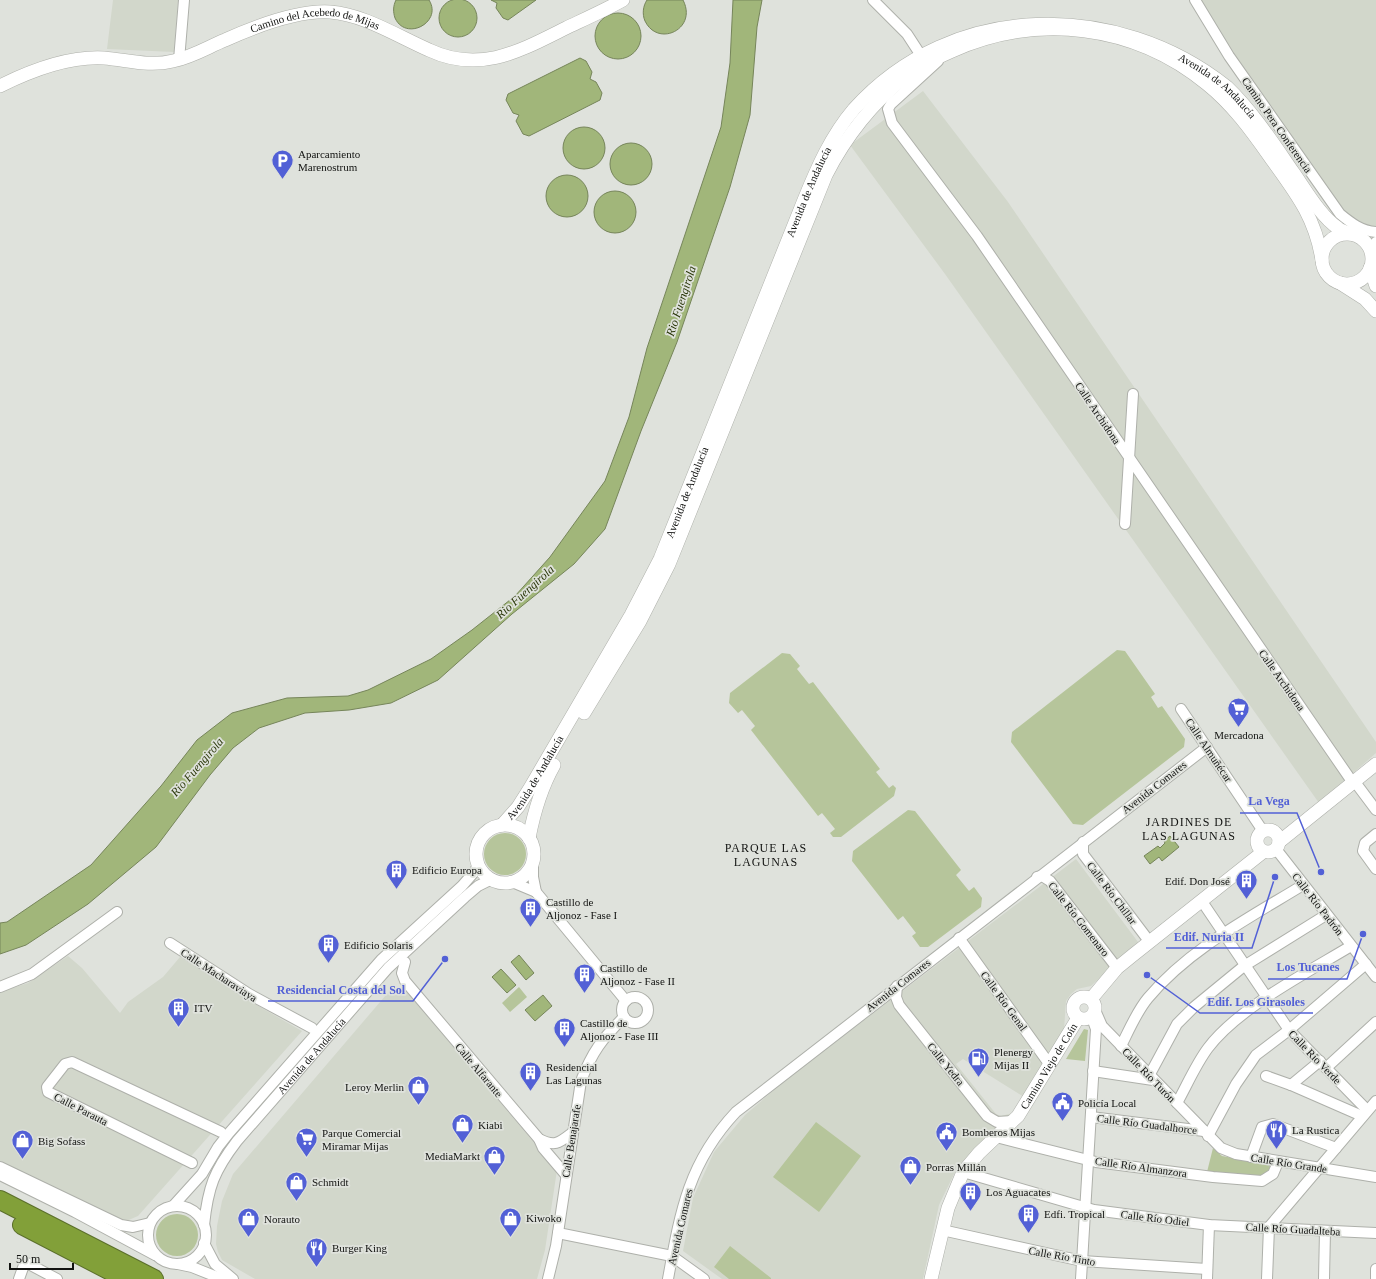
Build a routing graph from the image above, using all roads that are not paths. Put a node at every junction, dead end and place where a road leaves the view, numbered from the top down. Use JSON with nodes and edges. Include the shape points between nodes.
{"nodes":[{"id":1,"x":184,"y":0,"type":"edge"},
{"id":2,"x":623,"y":0,"type":"edge"},
{"id":3,"x":873,"y":0,"type":"edge"},
{"id":4,"x":1195,"y":0,"type":"edge"},
{"id":5,"x":920,"y":54,"type":"junction"},
{"id":6,"x":946,"y":54,"type":"junction"},
{"id":7,"x":179,"y":60,"type":"junction"},
{"id":8,"x":0,"y":86,"type":"edge"},
{"id":9,"x":1376,"y":232,"type":"edge"},
{"id":10,"x":1352,"y":234,"type":"junction"},
{"id":11,"x":1376,"y":235,"type":"edge"},
{"id":12,"x":1374,"y":247,"type":"edge"},
{"id":13,"x":1322,"y":260,"type":"junction"},
{"id":14,"x":1370,"y":268,"type":"junction"},
{"id":15,"x":1340,"y":283,"type":"junction"},
{"id":16,"x":1376,"y":286,"type":"edge"},
{"id":17,"x":1376,"y":311,"type":"edge"},
{"id":18,"x":1133,"y":394,"type":"dead end"},
{"id":19,"x":1129,"y":459,"type":"junction"},
{"id":20,"x":1125,"y":524,"type":"dead end"},
{"id":21,"x":1181,"y":709,"type":"dead end"},
{"id":22,"x":1207,"y":747,"type":"junction"},
{"id":23,"x":1376,"y":764,"type":"edge"},
{"id":24,"x":1354,"y":783,"type":"junction"},
{"id":25,"x":1376,"y":810,"type":"edge"},
{"id":26,"x":502,"y":825,"type":"junction"},
{"id":27,"x":1263,"y":831,"type":"junction"},
{"id":28,"x":1376,"y":834,"type":"edge"},
{"id":29,"x":529,"y":838,"type":"junction"},
{"id":30,"x":1083,"y":842,"type":"junction"},
{"id":31,"x":1273,"y":848,"type":"junction"},
{"id":32,"x":534,"y":860,"type":"junction"},
{"id":33,"x":478,"y":865,"type":"junction"},
{"id":34,"x":1376,"y":869,"type":"edge"},
{"id":35,"x":1037,"y":877,"type":"junction"},
{"id":36,"x":492,"y":879,"type":"junction"},
{"id":37,"x":512,"y":882,"type":"junction"},
{"id":38,"x":1303,"y":885,"type":"junction"},
{"id":39,"x":536,"y":892,"type":"junction"},
{"id":40,"x":1201,"y":900,"type":"junction"},
{"id":41,"x":117,"y":912,"type":"dead end"},
{"id":42,"x":1326,"y":915,"type":"junction"},
{"id":43,"x":1223,"y":934,"type":"junction"},
{"id":44,"x":959,"y":938,"type":"junction"},
{"id":45,"x":1149,"y":941,"type":"junction"},
{"id":46,"x":170,"y":943,"type":"dead end"},
{"id":47,"x":1351,"y":946,"type":"junction"},
{"id":48,"x":405,"y":962,"type":"dead end"},
{"id":49,"x":1366,"y":964,"type":"junction"},
{"id":50,"x":1244,"y":966,"type":"junction"},
{"id":51,"x":1117,"y":968,"type":"junction"},
{"id":52,"x":1376,"y":976,"type":"edge"},
{"id":53,"x":897,"y":986,"type":"junction"},
{"id":54,"x":0,"y":987,"type":"edge"},
{"id":55,"x":1266,"y":998,"type":"junction"},
{"id":56,"x":626,"y":1001,"type":"junction"},
{"id":57,"x":1089,"y":1011,"type":"junction"},
{"id":58,"x":624,"y":1017,"type":"junction"},
{"id":59,"x":1376,"y":1022,"type":"edge"},
{"id":60,"x":312,"y":1028,"type":"dead end"},
{"id":61,"x":1289,"y":1030,"type":"junction"},
{"id":62,"x":1121,"y":1046,"type":"junction"},
{"id":63,"x":1050,"y":1065,"type":"junction"},
{"id":64,"x":1323,"y":1065,"type":"junction"},
{"id":65,"x":1094,"y":1071,"type":"junction"},
{"id":66,"x":1266,"y":1076,"type":"dead end"},
{"id":67,"x":1151,"y":1078,"type":"junction"},
{"id":68,"x":1291,"y":1085,"type":"junction"},
{"id":69,"x":1376,"y":1100,"type":"edge"},
{"id":70,"x":1177,"y":1103,"type":"junction"},
{"id":71,"x":1364,"y":1113,"type":"junction"},
{"id":72,"x":1091,"y":1117,"type":"junction"},
{"id":73,"x":1013,"y":1121,"type":"junction"},
{"id":74,"x":221,"y":1132,"type":"dead end"},
{"id":75,"x":572,"y":1133,"type":"junction"},
{"id":76,"x":1206,"y":1133,"type":"junction"},
{"id":77,"x":996,"y":1137,"type":"junction"},
{"id":78,"x":539,"y":1139,"type":"junction"},
{"id":79,"x":1336,"y":1148,"type":"junction"},
{"id":80,"x":1251,"y":1157,"type":"junction"},
{"id":81,"x":1088,"y":1160,"type":"junction"},
{"id":82,"x":1278,"y":1162,"type":"junction"},
{"id":83,"x":192,"y":1163,"type":"dead end"},
{"id":84,"x":0,"y":1167,"type":"edge"},
{"id":85,"x":1320,"y":1168,"type":"junction"},
{"id":86,"x":963,"y":1172,"type":"junction"},
{"id":87,"x":0,"y":1175,"type":"edge"},
{"id":88,"x":566,"y":1175,"type":"junction"},
{"id":89,"x":1376,"y":1177,"type":"edge"},
{"id":90,"x":0,"y":1200,"type":"edge"},
{"id":91,"x":174,"y":1206,"type":"junction"},
{"id":92,"x":1084,"y":1208,"type":"junction"},
{"id":93,"x":0,"y":1214,"type":"edge"},
{"id":94,"x":150,"y":1223,"type":"junction"},
{"id":95,"x":204,"y":1225,"type":"junction"},
{"id":96,"x":1209,"y":1225,"type":"junction"},
{"id":97,"x":1269,"y":1227,"type":"junction"},
{"id":98,"x":942,"y":1230,"type":"junction"},
{"id":99,"x":1325,"y":1231,"type":"junction"},
{"id":100,"x":1376,"y":1233,"type":"edge"},
{"id":101,"x":558,"y":1234,"type":"junction"},
{"id":102,"x":204,"y":1243,"type":"junction"},
{"id":103,"x":672,"y":1256,"type":"junction"},
{"id":104,"x":158,"y":1257,"type":"junction"},
{"id":105,"x":1082,"y":1261,"type":"junction"},
{"id":106,"x":176,"y":1264,"type":"junction"},
{"id":107,"x":1376,"y":1269,"type":"edge"},
{"id":108,"x":1207,"y":1274,"type":"edge"},
{"id":109,"x":21,"y":1278,"type":"edge"},
{"id":110,"x":57,"y":1279,"type":"edge"},
{"id":111,"x":126,"y":1279,"type":"edge"},
{"id":112,"x":154,"y":1279,"type":"edge"},
{"id":113,"x":222,"y":1279,"type":"edge"},
{"id":114,"x":233,"y":1279,"type":"edge"},
{"id":115,"x":548,"y":1279,"type":"edge"},
{"id":116,"x":668,"y":1279,"type":"edge"},
{"id":117,"x":704,"y":1279,"type":"edge"},
{"id":118,"x":931,"y":1279,"type":"edge"},
{"id":119,"x":1080,"y":1279,"type":"edge"},
{"id":120,"x":1267,"y":1279,"type":"edge"},
{"id":121,"x":1324,"y":1279,"type":"edge"},
{"id":122,"x":1376,"y":1279,"type":"edge"}],
"edges":[{"from":1,"to":7,"type":"street"},
{"from":2,"to":7,"type":"street","name":"Camino del Acebedo de Mijas","via":[[530,46],[496,59],[447,57],[350,16],[329,12],[299,16],[255,28]]},
{"from":3,"to":5,"type":"street","via":[[907,34]]},
{"from":4,"to":9,"type":"street","name":"Camino Pera Conferencia","via":[[1229,56],[1340,214],[1355,226]]},
{"from":5,"to":10,"type":"street","name":"Avenida de Andalucía","via":[[962,34],[1017,20],[1040,18],[1082,20],[1129,30],[1153,39],[1183,54],[1212,74],[1239,100],[1266,132],[1322,212],[1337,228]]},
{"from":5,"to":26,"type":"street","name":"Avenida de Andalucía","via":[[869,94],[853,111],[827,148],[660,559],[631,615],[533,783],[518,807]]},
{"from":6,"to":13,"type":"street","name":"Avenida de Andalucía","via":[[966,45],[1019,30],[1065,29],[1126,40],[1177,63],[1219,94],[1258,139],[1310,216]]},
{"from":6,"to":19,"type":"street","name":"Calle Archidona","via":[[891,104],[888,109],[892,123],[976,236]]},
{"from":6,"to":29,"type":"street","name":"Avenida de Andalucía","via":[[906,76],[877,102],[848,136],[836,155],[814,203],[669,564],[640,620],[547,777],[533,814]]},
{"from":7,"to":8,"type":"street","name":"Camino del Acebedo de Mijas","via":[[147,64],[87,58],[38,69]]},
{"from":10,"to":11,"type":"street","via":[[1366,237]]},
{"from":10,"to":12,"type":"street"},
{"from":10,"to":13,"type":"street","via":[[1337,236],[1331,240],[1323,252]]},
{"from":12,"to":14,"type":"street"},
{"from":13,"to":15,"type":"street","via":[[1328,274]]},
{"from":14,"to":15,"type":"street","via":[[1361,279],[1348,284]]},
{"from":14,"to":16,"type":"street"},
{"from":15,"to":17,"type":"street","via":[[1365,299]]},
{"from":18,"to":19,"type":"street"},
{"from":19,"to":20,"type":"street"},
{"from":19,"to":24,"type":"street","name":"Calle Archidona"},
{"from":21,"to":22,"type":"street","name":"Calle Almuñécar"},
{"from":22,"to":27,"type":"street","name":"Calle Almuñécar"},
{"from":22,"to":30,"type":"street","name":"Avenida Comares"},
{"from":23,"to":24,"type":"street","name":"Camino Viejo de Coín"},
{"from":24,"to":25,"type":"street","name":"Calle Archidona"},
{"from":24,"to":31,"type":"street","name":"Camino Viejo de Coín"},
{"from":26,"to":29,"type":"street","via":[[520,829]]},
{"from":26,"to":33,"type":"street","via":[[488,831],[479,842],[476,851]]},
{"from":27,"to":31,"type":"street","via":[[1275,832]]},
{"from":27,"to":31,"type":"street","via":[[1256,843],[1259,849]]},
{"from":28,"to":34,"type":"street","via":[[1365,843],[1363,851]]},
{"from":29,"to":32,"type":"street"},
{"from":30,"to":35,"type":"street","name":"Avenida Comares"},
{"from":30,"to":45,"type":"street","name":"Calle Río Chillar","via":[[1083,854]]},
{"from":31,"to":38,"type":"street","name":"Calle Río Padrón"},
{"from":31,"to":40,"type":"street","name":"Camino Viejo de Coín"},
{"from":32,"to":37,"type":"street","via":[[524,875]]},
{"from":32,"to":39,"type":"street","via":[[533,877]]},
{"from":33,"to":36,"type":"street"},
{"from":33,"to":91,"type":"street","name":"Avenida de Andalucía","via":[[462,886],[372,971],[228,1133],[202,1174]]},
{"from":35,"to":44,"type":"street","name":"Avenida Comares"},
{"from":35,"to":51,"type":"street","name":"Calle Río Gomenaro","via":[[1042,876],[1050,881]]},
{"from":36,"to":37,"type":"street","via":[[497,882]]},
{"from":36,"to":95,"type":"street","name":"Avenida de Andalucía","via":[[465,896],[388,968],[237,1141],[222,1160],[211,1182]]},
{"from":37,"to":39,"type":"street"},
{"from":38,"to":42,"type":"street","name":"Calle Río Padrón"},
{"from":38,"to":43,"type":"street"},
{"from":39,"to":56,"type":"street"},
{"from":40,"to":43,"type":"street","name":"Calle Río Verde"},
{"from":40,"to":45,"type":"street","name":"Camino Viejo de Coín"},
{"from":41,"to":54,"type":"street","via":[[32,974]]},
{"from":42,"to":47,"type":"street","name":"Calle Río Padrón"},
{"from":42,"to":50,"type":"street"},
{"from":43,"to":50,"type":"street","name":"Calle Río Verde"},
{"from":43,"to":62,"type":"street","via":[[1167,977],[1146,999]]},
{"from":44,"to":53,"type":"street","name":"Avenida Comares"},
{"from":44,"to":63,"type":"street","name":"Calle Río Genal"},
{"from":45,"to":51,"type":"street","name":"Camino Viejo de Coín"},
{"from":46,"to":60,"type":"street","name":"Calle Macharaviaya","via":[[248,994]]},
{"from":47,"to":49,"type":"street","name":"Calle Río Padrón"},
{"from":47,"to":55,"type":"street"},
{"from":48,"to":78,"type":"street","name":"Calle Alfarante","via":[[402,973],[409,988]]},
{"from":49,"to":52,"type":"street","name":"Calle Río Padrón"},
{"from":49,"to":61,"type":"street"},
{"from":50,"to":55,"type":"street","name":"Calle Río Verde"},
{"from":50,"to":67,"type":"street","via":[[1194,1006],[1177,1024]]},
{"from":51,"to":57,"type":"street","name":"Camino Viejo de Coín"},
{"from":53,"to":73,"type":"street","name":"Calle Yedra","via":[[896,997],[899,1005],[987,1116],[997,1122]]},
{"from":53,"to":103,"type":"street","name":"Avenida Comares","via":[[744,1104],[718,1133],[696,1168],[686,1191]]},
{"from":55,"to":61,"type":"street","name":"Calle Río Verde"},
{"from":55,"to":70,"type":"street","via":[[1224,1030],[1208,1048]]},
{"from":56,"to":58,"type":"street","via":[[622,1009]]},
{"from":56,"to":58,"type":"street","via":[[638,997],[646,1002],[648,1011],[645,1018],[638,1023],[630,1022]]},
{"from":57,"to":62,"type":"street","name":"Calle Río Turón"},
{"from":57,"to":63,"type":"street","name":"Camino Viejo de Coín"},
{"from":57,"to":65,"type":"street","via":[[1096,1029]]},
{"from":58,"to":75,"type":"street","name":"Calle Benajarafe","via":[[600,1042],[588,1061],[581,1081]]},
{"from":59,"to":64,"type":"street"},
{"from":61,"to":64,"type":"street","name":"Calle Río Verde"},
{"from":61,"to":76,"type":"street","via":[[1256,1056]]},
{"from":62,"to":67,"type":"street","name":"Calle Río Turón"},
{"from":63,"to":73,"type":"street","name":"Camino Viejo de Coín"},
{"from":64,"to":68,"type":"street"},
{"from":64,"to":71,"type":"street","name":"Calle Río Verde"},
{"from":65,"to":67,"type":"street"},
{"from":65,"to":72,"type":"street"},
{"from":66,"to":68,"type":"street"},
{"from":67,"to":70,"type":"street","name":"Calle Río Turón"},
{"from":68,"to":71,"type":"street"},
{"from":69,"to":71,"type":"street"},
{"from":70,"to":76,"type":"street","name":"Calle Río Turón"},
{"from":71,"to":79,"type":"street"},
{"from":72,"to":76,"type":"street","name":"Calle Río Guadalhorce"},
{"from":72,"to":81,"type":"street"},
{"from":73,"to":77,"type":"street","name":"Camino Viejo de Coín"},
{"from":74,"to":83,"type":"street","name":"Calle Parauta","via":[[72,1062],[65,1064],[47,1087],[48,1092]]},
{"from":75,"to":78,"type":"street","via":[[559,1143],[549,1144]]},
{"from":75,"to":88,"type":"street","name":"Calle Benajarafe"},
{"from":76,"to":80,"type":"street","name":"Calle Río Grande","via":[[1221,1148]]},
{"from":77,"to":81,"type":"street","name":"Calle Río Almanzora"},
{"from":77,"to":86,"type":"street","name":"Camino Viejo de Coín"},
{"from":78,"to":88,"type":"street","name":"Calle Alfarante","via":[[543,1148]]},
{"from":79,"to":80,"type":"street","via":[[1273,1124],[1262,1127]]},
{"from":79,"to":85,"type":"street"},
{"from":80,"to":82,"type":"street","name":"Calle Río Grande"},
{"from":81,"to":82,"type":"street","name":"Calle Río Almanzora","via":[[1194,1175],[1262,1181],[1273,1174]]},
{"from":81,"to":92,"type":"street"},
{"from":82,"to":85,"type":"street","name":"Calle Río Grande"},
{"from":84,"to":94,"type":"street","via":[[121,1225],[133,1227]]},
{"from":85,"to":89,"type":"street","name":"Calle Río Grande"},
{"from":85,"to":97,"type":"street"},
{"from":86,"to":92,"type":"street","name":"Calle Río Odiel"},
{"from":86,"to":98,"type":"street","name":"Camino Viejo de Coín","via":[[953,1192]]},
{"from":87,"to":104,"type":"street"},
{"from":88,"to":101,"type":"street","name":"Calle Benajarafe"},
{"from":90,"to":112,"type":"highway"},
{"from":91,"to":94,"type":"street","via":[[156,1214]]},
{"from":91,"to":95,"type":"street","via":[[184,1206],[193,1210]]},
{"from":92,"to":96,"type":"street","name":"Calle Río Odiel"},
{"from":92,"to":105,"type":"street"},
{"from":93,"to":111,"type":"highway"},
{"from":94,"to":104,"type":"street","via":[[148,1242]]},
{"from":95,"to":102,"type":"street"},
{"from":96,"to":97,"type":"street","name":"Calle Río Guadalteba"},
{"from":96,"to":108,"type":"street"},
{"from":97,"to":99,"type":"street","name":"Calle Río Guadalteba"},
{"from":97,"to":120,"type":"street"},
{"from":98,"to":105,"type":"street","name":"Calle Río Tinto"},
{"from":98,"to":118,"type":"street","name":"Camino Viejo de Coín"},
{"from":99,"to":100,"type":"street","name":"Calle Río Guadalteba"},
{"from":99,"to":121,"type":"street"},
{"from":101,"to":103,"type":"street"},
{"from":101,"to":115,"type":"street","name":"Calle Benajarafe"},
{"from":102,"to":106,"type":"street","via":[[200,1252],[193,1258]]},
{"from":102,"to":114,"type":"street","via":[[215,1264]]},
{"from":103,"to":116,"type":"street","name":"Avenida Comares"},
{"from":103,"to":117,"type":"street"},
{"from":104,"to":106,"type":"street"},
{"from":105,"to":108,"type":"street","name":"Calle Río Tinto"},
{"from":105,"to":119,"type":"street"},
{"from":106,"to":113,"type":"street","via":[[192,1267]]},
{"from":107,"to":122,"type":"street"},
{"from":109,"to":110,"type":"street","via":[[25,1262]]}]}
